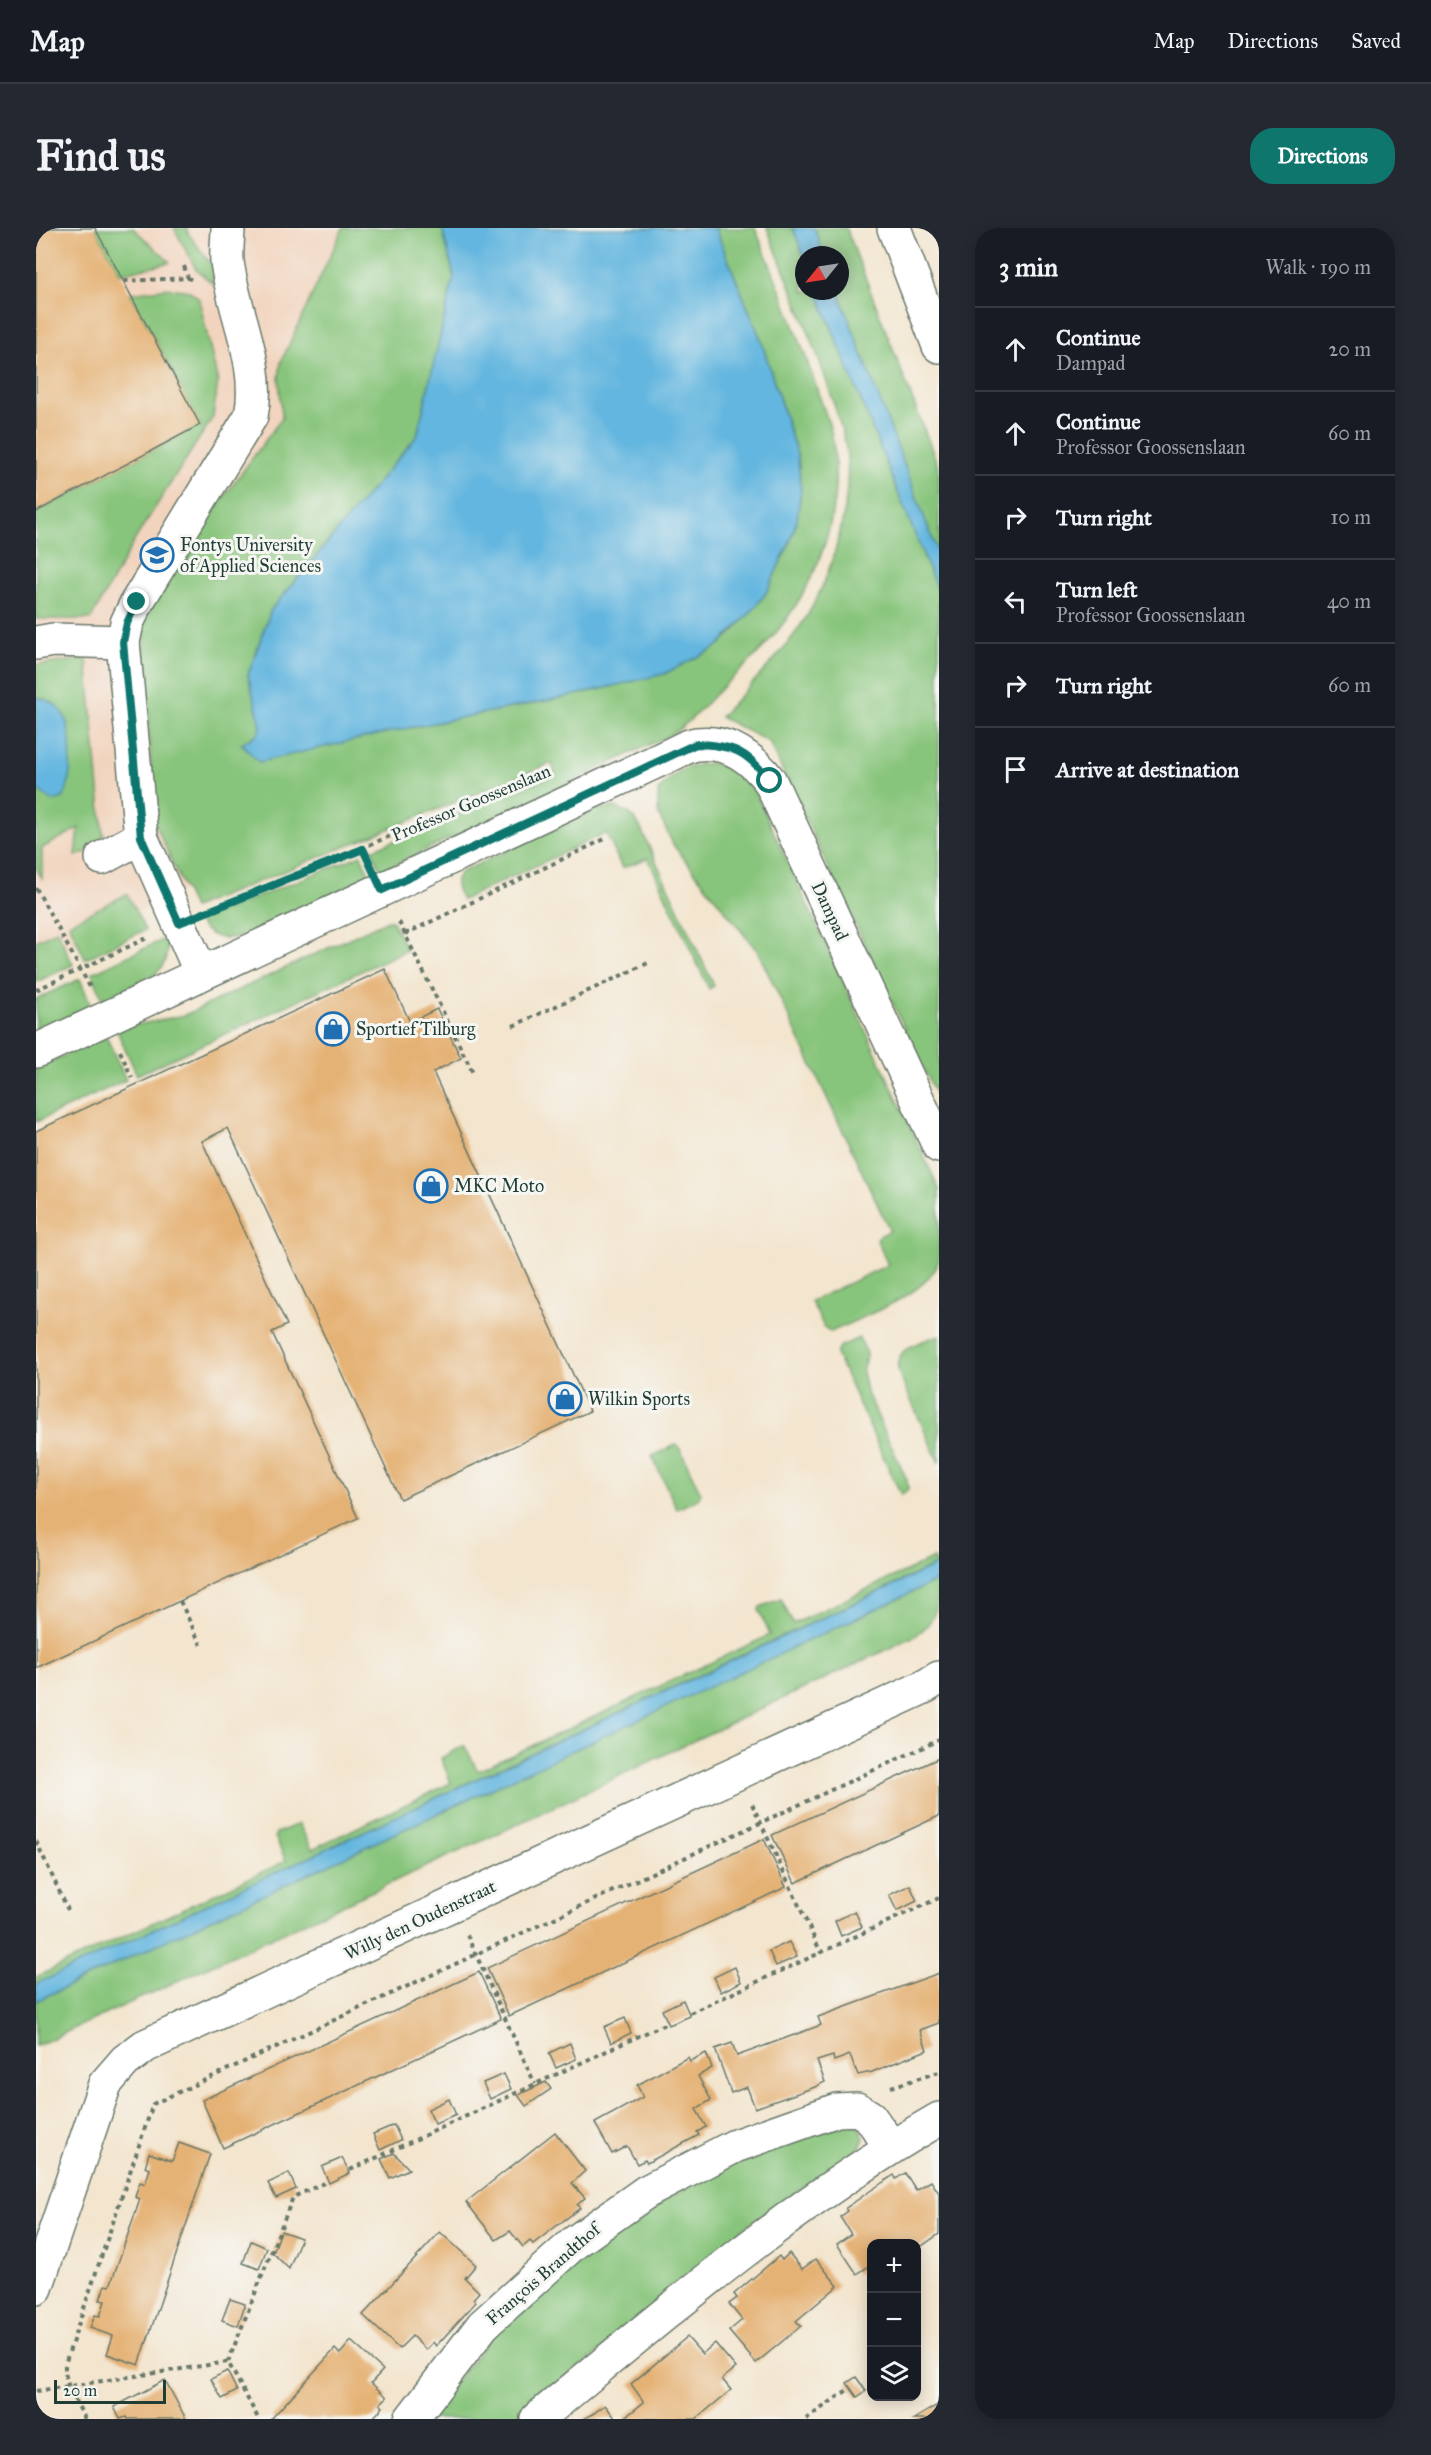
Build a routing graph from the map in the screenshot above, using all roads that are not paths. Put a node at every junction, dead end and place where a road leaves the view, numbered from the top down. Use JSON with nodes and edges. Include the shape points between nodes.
{"nodes":[{"id":1,"x":207,"y":228,"type":"edge"},
{"id":2,"x":228,"y":228,"type":"edge"},
{"id":3,"x":894,"y":228,"type":"edge"},
{"id":4,"x":227,"y":260,"type":"junction"},
{"id":5,"x":939,"y":346,"type":"edge"},
{"id":6,"x":123,"y":642,"type":"junction"},
{"id":7,"x":36,"y":643,"type":"edge"},
{"id":8,"x":670,"y":755,"type":"joint"},
{"id":9,"x":141,"y":837,"type":"junction"},
{"id":10,"x":102,"y":858,"type":"dead end"},
{"id":11,"x":201,"y":973,"type":"junction"},
{"id":12,"x":36,"y":1051,"type":"edge"},
{"id":13,"x":939,"y":1146,"type":"edge"},
{"id":14,"x":939,"y":1678,"type":"edge"},
{"id":15,"x":939,"y":2119,"type":"edge"},
{"id":16,"x":891,"y":2147,"type":"junction"},
{"id":17,"x":36,"y":2288,"type":"edge"},
{"id":18,"x":411,"y":2419,"type":"edge"},
{"id":19,"x":537,"y":2419,"type":"edge"}],
"edges":[{"from":1,"to":4,"type":"main road"},
{"from":2,"to":4,"type":"main road"},
{"from":3,"to":5,"type":"main road"},
{"from":4,"to":6,"type":"main road","via":[[252,377],[251,416],[137,602]]},
{"from":6,"to":7,"type":"main road"},
{"from":6,"to":9,"type":"main road"},
{"from":8,"to":11,"type":"main road","name":"Professor Goossenslaan"},
{"from":8,"to":13,"type":"main road","name":"Dampad","via":[[696,744],[721,744],[758,765],[770,781]]},
{"from":9,"to":10,"type":"main road"},
{"from":9,"to":11,"type":"main road"},
{"from":11,"to":12,"type":"main road","name":"Professor Goossenslaan"},
{"from":14,"to":17,"type":"main road","name":"Willy den Oudenstraat","via":[[145,2046],[105,2084]]},
{"from":15,"to":16,"type":"main road"},
{"from":16,"to":18,"type":"main road","name":"François Brandthof","via":[[870,2117],[857,2109],[837,2110],[735,2145],[645,2192],[574,2243],[483,2325]]},
{"from":16,"to":19,"type":"main road","via":[[753,2243]]}]}
